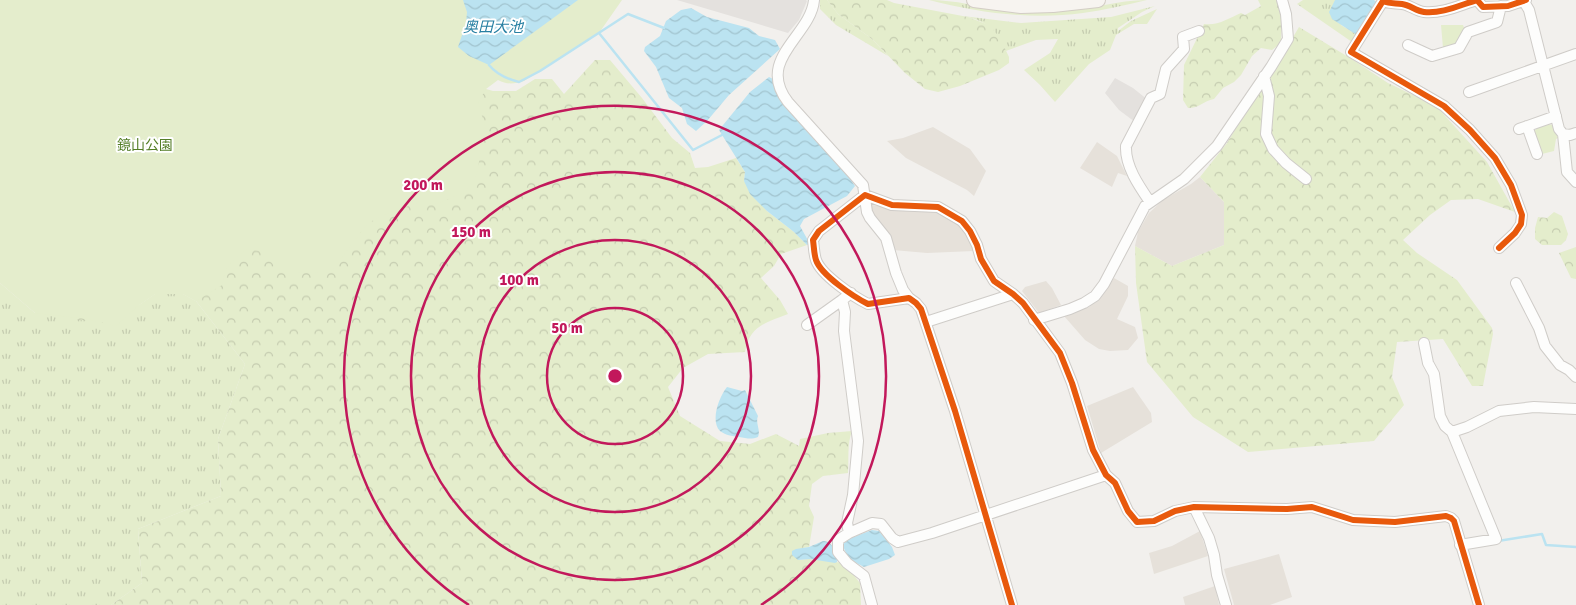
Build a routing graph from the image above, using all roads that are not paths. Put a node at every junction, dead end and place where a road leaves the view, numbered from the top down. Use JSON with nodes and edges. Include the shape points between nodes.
{"nodes":[{"id":1,"x":814,"y":0,"type":"edge"},
{"id":2,"x":974,"y":0,"type":"edge"},
{"id":3,"x":1098,"y":0,"type":"edge"},
{"id":4,"x":1282,"y":0,"type":"edge"},
{"id":5,"x":1524,"y":0,"type":"edge"},
{"id":6,"x":1483,"y":4,"type":"edge"},
{"id":7,"x":1500,"y":6,"type":"junction"},
{"id":8,"x":1199,"y":31,"type":"dead end"},
{"id":9,"x":1408,"y":45,"type":"dead end"},
{"id":10,"x":1576,"y":54,"type":"edge"},
{"id":11,"x":1543,"y":66,"type":"junction"},
{"id":12,"x":1264,"y":76,"type":"junction"},
{"id":13,"x":1469,"y":92,"type":"dead end"},
{"id":14,"x":1556,"y":116,"type":"junction"},
{"id":15,"x":1576,"y":133,"type":"edge"},
{"id":16,"x":1563,"y":134,"type":"junction"},
{"id":17,"x":1537,"y":154,"type":"dead end"},
{"id":18,"x":1306,"y":179,"type":"dead end"},
{"id":19,"x":1576,"y":182,"type":"edge"},
{"id":20,"x":865,"y":194,"type":"junction"},
{"id":21,"x":1150,"y":202,"type":"junction"},
{"id":22,"x":1499,"y":248,"type":"dead end"},
{"id":23,"x":1516,"y":284,"type":"dead end"},
{"id":24,"x":851,"y":293,"type":"junction"},
{"id":25,"x":1013,"y":294,"type":"junction"},
{"id":26,"x":909,"y":298,"type":"junction"},
{"id":27,"x":842,"y":300,"type":"junction"},
{"id":28,"x":1034,"y":320,"type":"junction"},
{"id":29,"x":926,"y":322,"type":"junction"},
{"id":30,"x":807,"y":325,"type":"dead end"},
{"id":31,"x":1424,"y":343,"type":"dead end"},
{"id":32,"x":1576,"y":377,"type":"edge"},
{"id":33,"x":1576,"y":409,"type":"edge"},
{"id":34,"x":1452,"y":432,"type":"junction"},
{"id":35,"x":1106,"y":475,"type":"junction"},
{"id":36,"x":1194,"y":507,"type":"junction"},
{"id":37,"x":986,"y":516,"type":"junction"},
{"id":38,"x":849,"y":533,"type":"junction"},
{"id":39,"x":1460,"y":545,"type":"junction"},
{"id":40,"x":872,"y":605,"type":"edge"},
{"id":41,"x":1012,"y":605,"type":"edge"},
{"id":42,"x":1226,"y":605,"type":"edge"},
{"id":43,"x":1479,"y":605,"type":"edge"}],
"edges":[{"from":1,"to":20,"type":"street","via":[[811,11],[782,59],[778,84],[788,102],[863,185]]},
{"from":2,"to":3,"type":"street","via":[[1021,6]]},
{"from":4,"to":12,"type":"street","via":[[1288,39]]},
{"from":5,"to":7,"type":"street"},
{"from":5,"to":11,"type":"street"},
{"from":6,"to":7,"type":"street"},
{"from":6,"to":22,"type":"street","via":[[1477,0],[1431,13],[1383,1],[1351,52],[1444,106],[1494,158],[1511,185],[1522,215],[1515,233]]},
{"from":7,"to":9,"type":"street","via":[[1497,22],[1468,32],[1459,48],[1432,56]]},
{"from":8,"to":21,"type":"street","via":[[1183,37],[1184,49],[1166,69],[1160,94],[1151,98],[1126,146],[1125,154],[1135,179]]},
{"from":10,"to":11,"type":"street"},
{"from":11,"to":13,"type":"street"},
{"from":11,"to":14,"type":"street"},
{"from":12,"to":18,"type":"street","via":[[1268,96],[1266,134],[1286,163]]},
{"from":12,"to":21,"type":"street","via":[[1217,146],[1184,179]]},
{"from":14,"to":16,"type":"street"},
{"from":14,"to":17,"type":"street","via":[[1523,128]]},
{"from":15,"to":16,"type":"street"},
{"from":16,"to":19,"type":"street","via":[[1567,172]]},
{"from":20,"to":24,"type":"street","via":[[818,231],[813,240],[817,262],[828,276]]},
{"from":20,"to":25,"type":"street","via":[[892,204],[938,207],[952,214],[970,231],[994,281]]},
{"from":20,"to":26,"type":"street","via":[[867,212],[886,238],[896,273]]},
{"from":21,"to":28,"type":"street","via":[[1095,296],[1070,309]]},
{"from":23,"to":32,"type":"street","via":[[1545,346],[1560,365]]},
{"from":24,"to":26,"type":"street","via":[[868,304]]},
{"from":24,"to":27,"type":"street"},
{"from":25,"to":28,"type":"street"},
{"from":25,"to":29,"type":"street"},
{"from":26,"to":29,"type":"street","via":[[921,309]]},
{"from":27,"to":30,"type":"street"},
{"from":27,"to":38,"type":"street","via":[[858,441],[847,522]]},
{"from":28,"to":35,"type":"street","via":[[1060,354],[1093,450]]},
{"from":29,"to":37,"type":"street"},
{"from":31,"to":34,"type":"street","via":[[1434,374],[1440,416]]},
{"from":33,"to":34,"type":"street","via":[[1499,411]]},
{"from":34,"to":39,"type":"street","via":[[1496,539]]},
{"from":35,"to":36,"type":"street","via":[[1115,483],[1137,522],[1154,521],[1175,511]]},
{"from":35,"to":37,"type":"street"},
{"from":36,"to":39,"type":"street","via":[[1312,507],[1353,520],[1395,522],[1446,516],[1454,521]]},
{"from":36,"to":42,"type":"street","via":[[1214,555]]},
{"from":37,"to":38,"type":"street","via":[[898,542],[881,524],[872,523]]},
{"from":37,"to":41,"type":"street"},
{"from":38,"to":40,"type":"street","via":[[838,540],[838,552],[864,576]]},
{"from":39,"to":43,"type":"street"}]}
